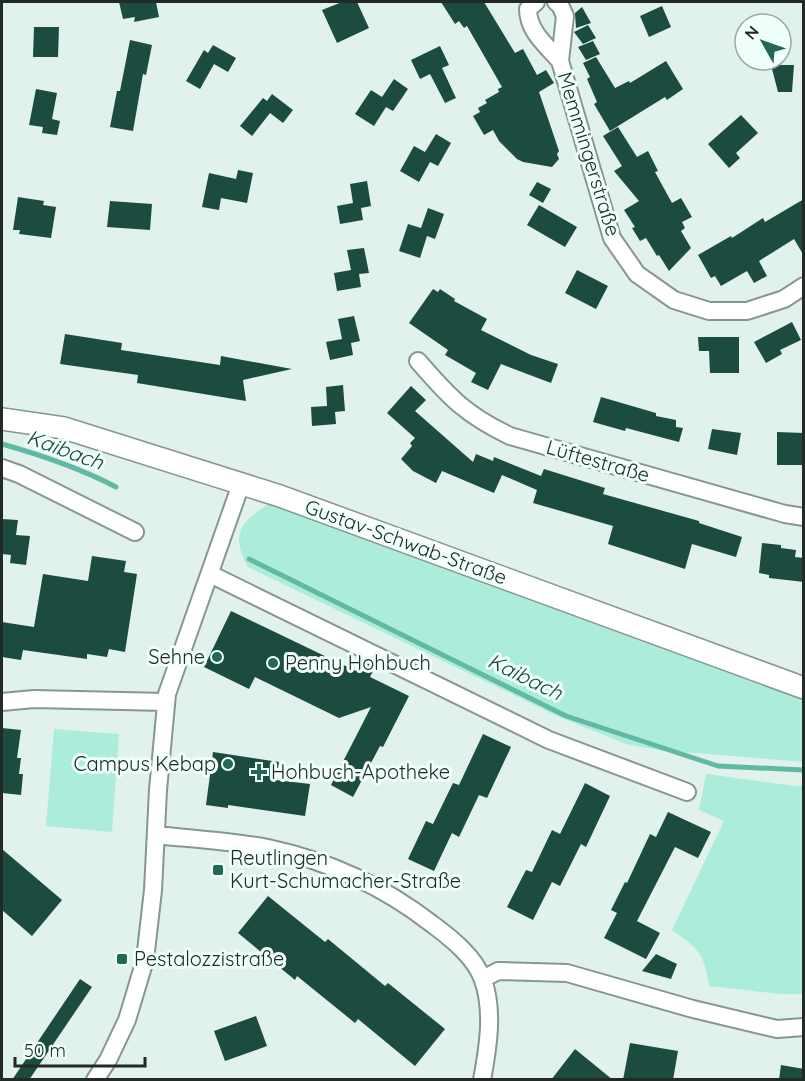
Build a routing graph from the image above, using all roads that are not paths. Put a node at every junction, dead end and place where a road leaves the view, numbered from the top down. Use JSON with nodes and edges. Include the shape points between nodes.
{"nodes":[{"id":1,"x":536,"y":2,"type":"edge"},
{"id":2,"x":556,"y":2,"type":"edge"},
{"id":3,"x":560,"y":61,"type":"junction"},
{"id":4,"x":804,"y":286,"type":"edge"},
{"id":5,"x":418,"y":361,"type":"dead end"},
{"id":6,"x":2,"y":419,"type":"edge"},
{"id":7,"x":2,"y":468,"type":"edge"},
{"id":8,"x":241,"y":484,"type":"junction"},
{"id":9,"x":804,"y":517,"type":"edge"},
{"id":10,"x":135,"y":532,"type":"dead end"},
{"id":11,"x":210,"y":574,"type":"junction"},
{"id":12,"x":804,"y":688,"type":"edge"},
{"id":13,"x":2,"y":702,"type":"edge"},
{"id":14,"x":166,"y":702,"type":"junction"},
{"id":15,"x":687,"y":792,"type":"dead end"},
{"id":16,"x":156,"y":835,"type":"junction"},
{"id":17,"x":483,"y":979,"type":"junction"},
{"id":18,"x":804,"y":1027,"type":"edge"},
{"id":19,"x":95,"y":1080,"type":"edge"},
{"id":20,"x":482,"y":1080,"type":"edge"}],
"edges":[{"from":1,"to":3,"type":"street","name":"Memmingerstraße","via":[[528,9],[528,21]]},
{"from":2,"to":3,"type":"street","name":"Memmingerstraße","via":[[565,16]]},
{"from":3,"to":4,"type":"street","name":"Memmingerstraße","via":[[612,238],[637,274],[674,300],[709,311],[747,311],[784,299]]},
{"from":5,"to":9,"type":"street","name":"Lüftestraße","via":[[452,400],[482,423],[510,436]]},
{"from":6,"to":8,"type":"street","name":"Gustav-Schwab-Straße","via":[[64,428]]},
{"from":7,"to":10,"type":"street"},
{"from":8,"to":11,"type":"street"},
{"from":8,"to":12,"type":"street","name":"Gustav-Schwab-Straße"},
{"from":11,"to":14,"type":"street"},
{"from":11,"to":15,"type":"street","via":[[549,740]]},
{"from":13,"to":14,"type":"street"},
{"from":14,"to":16,"type":"street"},
{"from":16,"to":17,"type":"street","via":[[269,848],[350,874],[404,903],[445,933]]},
{"from":16,"to":19,"type":"street","via":[[141,978],[127,1020]]},
{"from":17,"to":18,"type":"street","via":[[498,971],[567,973],[777,1029]]},
{"from":17,"to":20,"type":"street","via":[[489,1022]]}]}
